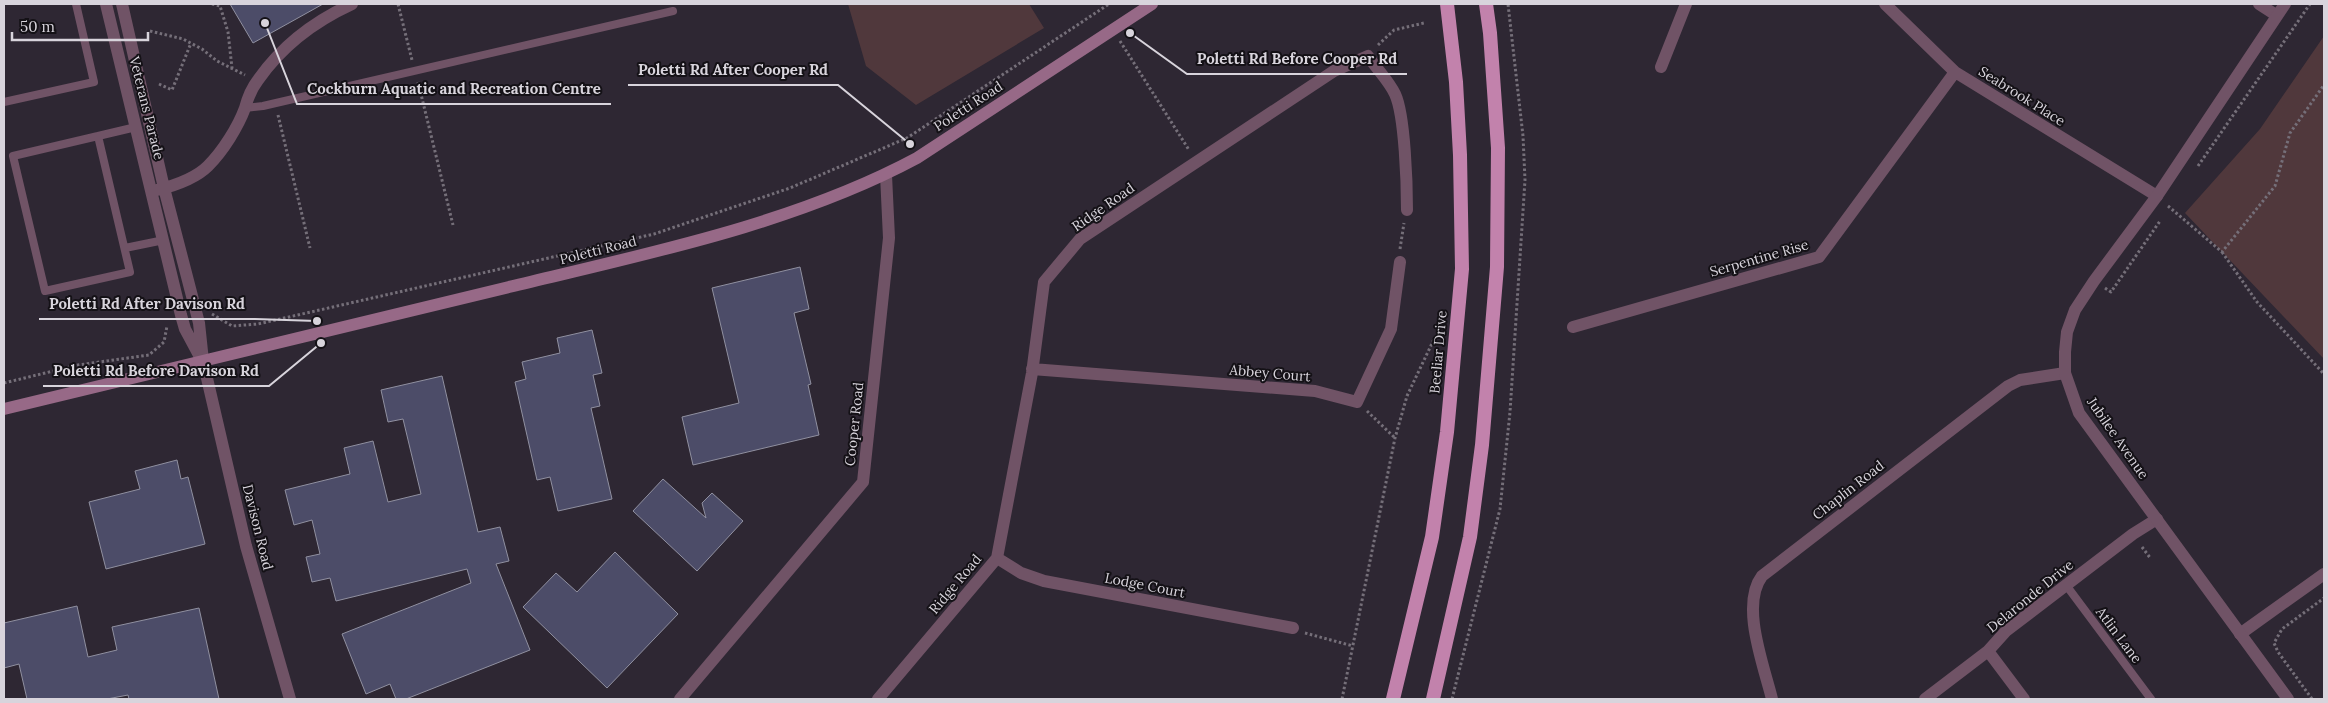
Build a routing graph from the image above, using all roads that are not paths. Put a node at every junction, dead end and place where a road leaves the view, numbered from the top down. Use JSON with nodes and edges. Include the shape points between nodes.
{"nodes":[{"id":1,"x":76,"y":4,"type":"edge"},
{"id":2,"x":106,"y":4,"type":"edge"},
{"id":3,"x":122,"y":4,"type":"edge"},
{"id":4,"x":352,"y":4,"type":"edge"},
{"id":5,"x":1152,"y":4,"type":"edge"},
{"id":6,"x":1440,"y":4,"type":"edge"},
{"id":7,"x":1447,"y":4,"type":"edge"},
{"id":8,"x":1481,"y":4,"type":"edge"},
{"id":9,"x":1486,"y":4,"type":"edge"},
{"id":10,"x":1686,"y":4,"type":"edge"},
{"id":11,"x":1885,"y":4,"type":"edge"},
{"id":12,"x":2259,"y":4,"type":"edge"},
{"id":13,"x":2285,"y":4,"type":"edge"},
{"id":14,"x":674,"y":11,"type":"dead end"},
{"id":15,"x":2276,"y":15,"type":"junction"},
{"id":16,"x":1450,"y":27,"type":"junction"},
{"id":17,"x":1490,"y":33,"type":"junction"},
{"id":18,"x":1661,"y":67,"type":"dead end"},
{"id":19,"x":1955,"y":72,"type":"junction"},
{"id":20,"x":4,"y":102,"type":"edge"},
{"id":21,"x":245,"y":108,"type":"junction"},
{"id":22,"x":136,"y":128,"type":"junction"},
{"id":23,"x":98,"y":136,"type":"junction"},
{"id":24,"x":886,"y":175,"type":"junction"},
{"id":25,"x":158,"y":190,"type":"junction"},
{"id":26,"x":2157,"y":196,"type":"junction"},
{"id":27,"x":1406,"y":210,"type":"road end"},
{"id":28,"x":164,"y":240,"type":"junction"},
{"id":29,"x":125,"y":248,"type":"junction"},
{"id":30,"x":1400,"y":262,"type":"road end"},
{"id":31,"x":1573,"y":327,"type":"dead end"},
{"id":32,"x":203,"y":361,"type":"junction"},
{"id":33,"x":1032,"y":369,"type":"junction"},
{"id":34,"x":2065,"y":373,"type":"junction"},
{"id":35,"x":4,"y":409,"type":"edge"},
{"id":36,"x":2157,"y":519,"type":"junction"},
{"id":37,"x":997,"y":558,"type":"junction"},
{"id":38,"x":2324,"y":574,"type":"edge"},
{"id":39,"x":2066,"y":585,"type":"junction"},
{"id":40,"x":1292,"y":628,"type":"road end"},
{"id":41,"x":2240,"y":634,"type":"junction"},
{"id":42,"x":1988,"y":651,"type":"junction"},
{"id":43,"x":290,"y":699,"type":"edge"},
{"id":44,"x":680,"y":699,"type":"edge"},
{"id":45,"x":878,"y":699,"type":"edge"},
{"id":46,"x":1394,"y":699,"type":"edge"},
{"id":47,"x":1433,"y":699,"type":"edge"},
{"id":48,"x":1772,"y":699,"type":"edge"},
{"id":49,"x":1924,"y":699,"type":"edge"},
{"id":50,"x":2024,"y":699,"type":"edge"},
{"id":51,"x":2151,"y":699,"type":"edge"},
{"id":52,"x":2288,"y":699,"type":"edge"}],
"edges":[{"from":1,"to":20,"type":"lane","via":[[94,82]]},
{"from":2,"to":22,"type":"street","name":"Veterans Parade"},
{"from":3,"to":25,"type":"street","name":"Veterans Parade"},
{"from":4,"to":21,"type":"street","via":[[292,42],[279,54],[256,82]]},
{"from":5,"to":24,"type":"main road","name":"Poletti Road"},
{"from":6,"to":16,"type":"highway"},
{"from":7,"to":16,"type":"highway","name":"Beeliar Drive"},
{"from":8,"to":17,"type":"main road"},
{"from":9,"to":17,"type":"highway"},
{"from":10,"to":18,"type":"street"},
{"from":11,"to":19,"type":"street","name":"Seabrook Place"},
{"from":12,"to":15,"type":"street"},
{"from":13,"to":15,"type":"street","name":"Jubilee Avenue"},
{"from":14,"to":21,"type":"lane"},
{"from":15,"to":26,"type":"street","name":"Jubilee Avenue"},
{"from":16,"to":46,"type":"highway","name":"Beeliar Drive","via":[[1460,155],[1462,269],[1447,432],[1432,537]]},
{"from":17,"to":47,"type":"highway","via":[[1498,148],[1497,277],[1470,537]]},
{"from":19,"to":26,"type":"street","name":"Seabrook Place"},
{"from":19,"to":31,"type":"street","name":"Serpentine Rise","via":[[1820,257]]},
{"from":21,"to":25,"type":"street","via":[[229,138],[208,166]]},
{"from":22,"to":23,"type":"lane"},
{"from":22,"to":25,"type":"street","name":"Veterans Parade"},
{"from":23,"to":29,"type":"lane"},
{"from":23,"to":29,"type":"lane","via":[[13,156],[45,291],[130,272]]},
{"from":24,"to":32,"type":"main road","name":"Poletti Road","via":[[803,207],[682,245]]},
{"from":24,"to":44,"type":"street","name":"Cooper Road","via":[[889,238],[863,482]]},
{"from":25,"to":28,"type":"street","name":"Veterans Parade"},
{"from":25,"to":32,"type":"street","name":"Veterans Parade","via":[[199,323]]},
{"from":26,"to":34,"type":"street","name":"Jubilee Avenue","via":[[2075,310],[2067,332]]},
{"from":27,"to":33,"type":"street","name":"Ridge Road","via":[[1406,169],[1396,94],[1368,56],[1334,71],[1080,239],[1044,282]]},
{"from":28,"to":29,"type":"lane"},
{"from":28,"to":32,"type":"street","name":"Veterans Parade","via":[[185,330]]},
{"from":30,"to":33,"type":"street","name":"Abbey Court","via":[[1390,329],[1357,402],[1315,391]]},
{"from":32,"to":35,"type":"main road","name":"Poletti Road"},
{"from":32,"to":43,"type":"street","name":"Davison Road","via":[[246,546]]},
{"from":33,"to":37,"type":"street","name":"Ridge Road"},
{"from":34,"to":36,"type":"street","name":"Jubilee Avenue","via":[[2079,413]]},
{"from":34,"to":48,"type":"street","name":"Chaplin Road","via":[[2020,380],[2008,386],[1762,576],[1756,584],[1752,608]]},
{"from":36,"to":39,"type":"street","name":"Delaronde Drive"},
{"from":36,"to":41,"type":"street","name":"Jubilee Avenue"},
{"from":37,"to":40,"type":"street","name":"Lodge Court","via":[[1044,581]]},
{"from":37,"to":45,"type":"street","name":"Ridge Road"},
{"from":38,"to":41,"type":"street"},
{"from":39,"to":42,"type":"street","name":"Delaronde Drive","via":[[2006,632]]},
{"from":39,"to":51,"type":"lane","name":"Atlin Lane"},
{"from":41,"to":52,"type":"street","name":"Jubilee Avenue"},
{"from":42,"to":49,"type":"street","name":"Delaronde Drive"},
{"from":42,"to":50,"type":"street"}]}
